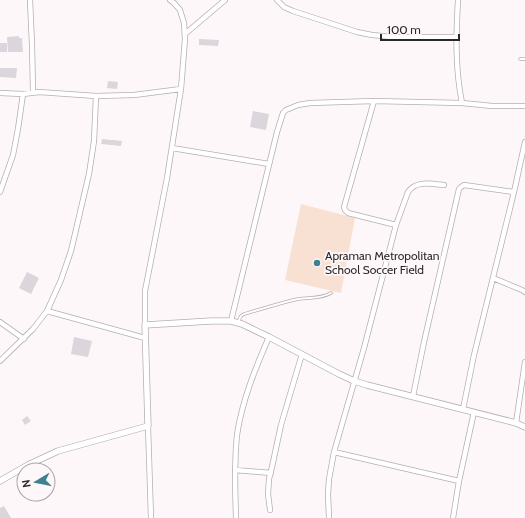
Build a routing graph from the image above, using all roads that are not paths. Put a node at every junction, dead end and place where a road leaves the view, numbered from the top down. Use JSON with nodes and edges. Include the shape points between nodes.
{"nodes":[{"id":1,"x":30,"y":0,"type":"edge"},
{"id":2,"x":170,"y":0,"type":"edge"},
{"id":3,"x":225,"y":0,"type":"edge"},
{"id":4,"x":277,"y":0,"type":"edge"},
{"id":5,"x":458,"y":0,"type":"edge"},
{"id":6,"x":185,"y":34,"type":"junction"},
{"id":7,"x":456,"y":37,"type":"junction"},
{"id":8,"x":520,"y":59,"type":"dead end"},
{"id":9,"x":525,"y":59,"type":"edge"},
{"id":10,"x":181,"y":89,"type":"junction"},
{"id":11,"x":33,"y":92,"type":"junction"},
{"id":12,"x":0,"y":93,"type":"edge"},
{"id":13,"x":23,"y":94,"type":"junction"},
{"id":14,"x":96,"y":96,"type":"junction"},
{"id":15,"x":374,"y":101,"type":"junction"},
{"id":16,"x":462,"y":103,"type":"junction"},
{"id":17,"x":525,"y":106,"type":"edge"},
{"id":18,"x":525,"y":142,"type":"edge"},
{"id":19,"x":172,"y":148,"type":"junction"},
{"id":20,"x":269,"y":164,"type":"junction"},
{"id":21,"x":444,"y":185,"type":"dead end"},
{"id":22,"x":0,"y":192,"type":"edge"},
{"id":23,"x":514,"y":192,"type":"junction"},
{"id":24,"x":396,"y":225,"type":"junction"},
{"id":25,"x":493,"y":278,"type":"junction"},
{"id":26,"x":525,"y":292,"type":"edge"},
{"id":27,"x":331,"y":293,"type":"dead end"},
{"id":28,"x":47,"y":311,"type":"junction"},
{"id":29,"x":231,"y":321,"type":"junction"},
{"id":30,"x":0,"y":322,"type":"edge"},
{"id":31,"x":238,"y":323,"type":"junction"},
{"id":32,"x":145,"y":325,"type":"junction"},
{"id":33,"x":269,"y":337,"type":"junction"},
{"id":34,"x":145,"y":338,"type":"junction"},
{"id":35,"x":24,"y":339,"type":"junction"},
{"id":36,"x":302,"y":354,"type":"junction"},
{"id":37,"x":0,"y":361,"type":"edge"},
{"id":38,"x":525,"y":362,"type":"edge"},
{"id":39,"x":354,"y":381,"type":"junction"},
{"id":40,"x":413,"y":396,"type":"junction"},
{"id":41,"x":463,"y":409,"type":"junction"},
{"id":42,"x":474,"y":412,"type":"junction"},
{"id":43,"x":516,"y":423,"type":"junction"},
{"id":44,"x":148,"y":426,"type":"junction"},
{"id":45,"x":525,"y":427,"type":"edge"},
{"id":46,"x":334,"y":452,"type":"junction"},
{"id":47,"x":235,"y":470,"type":"junction"},
{"id":48,"x":271,"y":473,"type":"junction"},
{"id":49,"x":0,"y":480,"type":"edge"},
{"id":50,"x":459,"y":481,"type":"junction"},
{"id":51,"x":270,"y":510,"type":"dead end"},
{"id":52,"x":151,"y":518,"type":"edge"},
{"id":53,"x":236,"y":518,"type":"edge"},
{"id":54,"x":329,"y":518,"type":"edge"},
{"id":55,"x":453,"y":518,"type":"edge"}],
"edges":[{"from":1,"to":11,"type":"street"},
{"from":2,"to":6,"type":"street","via":[[180,10]]},
{"from":3,"to":6,"type":"street"},
{"from":4,"to":7,"type":"street","via":[[292,11],[357,32],[392,37]]},
{"from":5,"to":7,"type":"street"},
{"from":6,"to":10,"type":"street"},
{"from":7,"to":16,"type":"street","via":[[457,78]]},
{"from":8,"to":9,"type":"lane"},
{"from":10,"to":14,"type":"street","via":[[134,95]]},
{"from":10,"to":19,"type":"street"},
{"from":11,"to":13,"type":"street"},
{"from":11,"to":14,"type":"street"},
{"from":12,"to":13,"type":"street"},
{"from":13,"to":22,"type":"street","via":[[13,155]]},
{"from":14,"to":28,"type":"street","via":[[94,141],[89,174],[71,251]]},
{"from":15,"to":16,"type":"street"},
{"from":15,"to":20,"type":"street","via":[[310,103],[286,110]]},
{"from":15,"to":24,"type":"street","via":[[344,210]]},
{"from":16,"to":17,"type":"street"},
{"from":18,"to":23,"type":"street"},
{"from":19,"to":20,"type":"street"},
{"from":19,"to":32,"type":"street","via":[[145,291]]},
{"from":20,"to":29,"type":"street"},
{"from":21,"to":24,"type":"street","via":[[424,184],[411,188]]},
{"from":23,"to":25,"type":"street"},
{"from":23,"to":40,"type":"street","via":[[464,185],[459,189]]},
{"from":24,"to":39,"type":"street"},
{"from":25,"to":26,"type":"street"},
{"from":25,"to":41,"type":"street"},
{"from":27,"to":31,"type":"lane","via":[[244,314]]},
{"from":28,"to":34,"type":"street"},
{"from":28,"to":35,"type":"street"},
{"from":29,"to":31,"type":"street"},
{"from":29,"to":32,"type":"street"},
{"from":30,"to":35,"type":"street"},
{"from":31,"to":33,"type":"street"},
{"from":32,"to":34,"type":"street"},
{"from":33,"to":36,"type":"street"},
{"from":33,"to":47,"type":"street","via":[[244,404],[237,436]]},
{"from":34,"to":44,"type":"street"},
{"from":35,"to":37,"type":"street"},
{"from":36,"to":39,"type":"street"},
{"from":36,"to":48,"type":"street"},
{"from":38,"to":43,"type":"street"},
{"from":39,"to":40,"type":"street"},
{"from":39,"to":46,"type":"street"},
{"from":40,"to":41,"type":"street"},
{"from":41,"to":42,"type":"street"},
{"from":42,"to":43,"type":"street"},
{"from":42,"to":50,"type":"street"},
{"from":43,"to":45,"type":"street"},
{"from":44,"to":49,"type":"street","via":[[58,451]]},
{"from":44,"to":52,"type":"street"},
{"from":46,"to":50,"type":"street"},
{"from":46,"to":54,"type":"street","via":[[329,479]]},
{"from":47,"to":48,"type":"street"},
{"from":47,"to":53,"type":"street"},
{"from":48,"to":51,"type":"street","via":[[268,494]]},
{"from":50,"to":55,"type":"street"}]}
